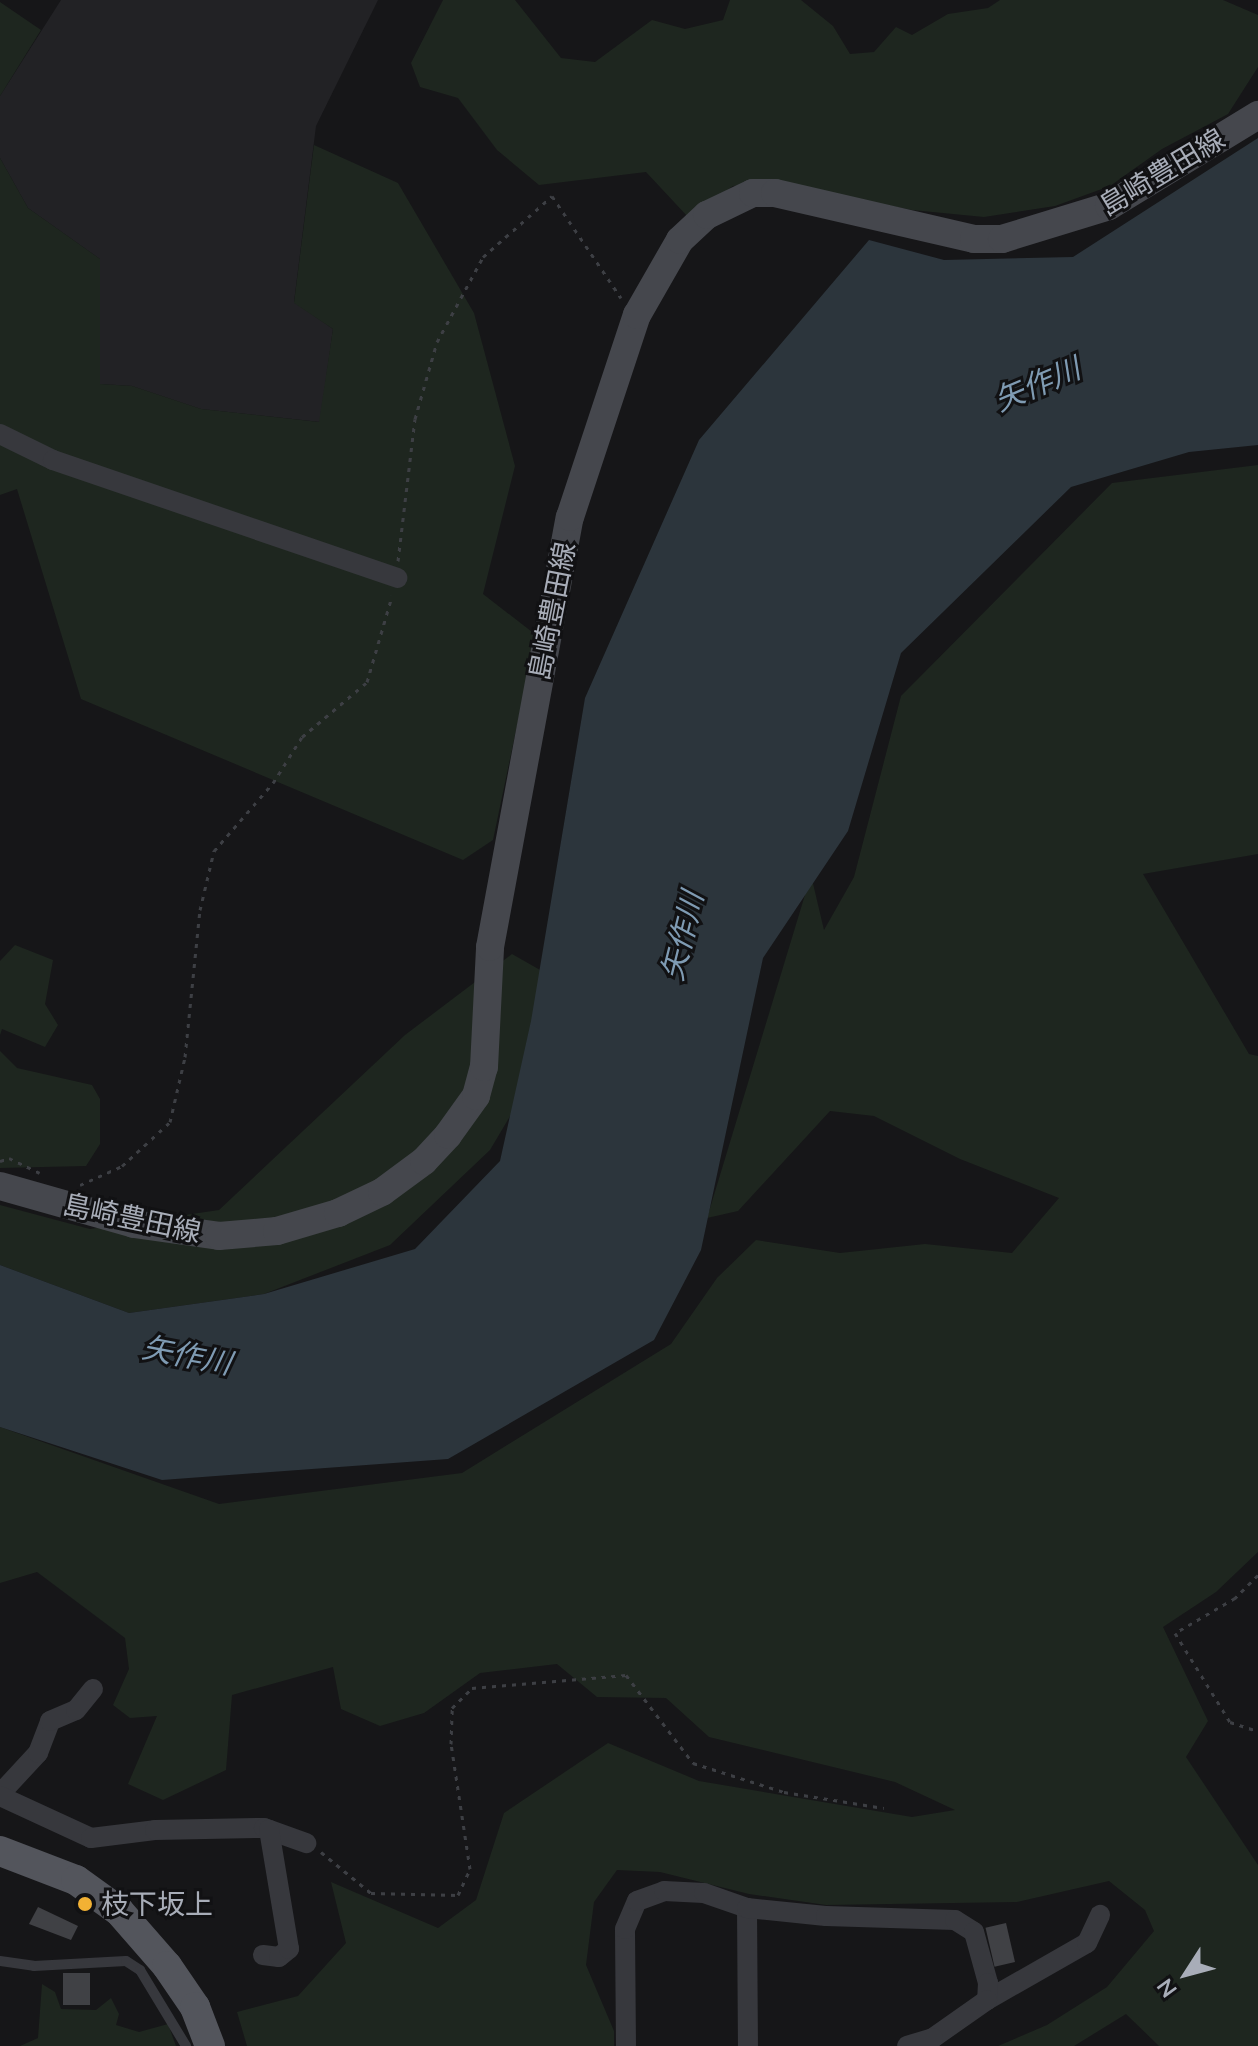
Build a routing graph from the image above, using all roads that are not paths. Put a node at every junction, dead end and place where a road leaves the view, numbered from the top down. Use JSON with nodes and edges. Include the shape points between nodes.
{"nodes":[{"id":1,"x":1258,"y":115,"type":"edge"},
{"id":2,"x":0,"y":434,"type":"edge"},
{"id":3,"x":397,"y":578,"type":"road end"},
{"id":4,"x":0,"y":1186,"type":"edge"},
{"id":5,"x":93,"y":1689,"type":"dead end"},
{"id":6,"x":0,"y":1795,"type":"edge"},
{"id":7,"x":269,"y":1830,"type":"junction"},
{"id":8,"x":306,"y":1843,"type":"road end"},
{"id":9,"x":0,"y":1851,"type":"edge"},
{"id":10,"x":747,"y":1908,"type":"junction"},
{"id":11,"x":1100,"y":1915,"type":"dead end"},
{"id":12,"x":263,"y":1955,"type":"dead end"},
{"id":13,"x":0,"y":1961,"type":"edge"},
{"id":14,"x":987,"y":2000,"type":"junction"},
{"id":15,"x":186,"y":2046,"type":"edge"},
{"id":16,"x":210,"y":2046,"type":"edge"},
{"id":17,"x":626,"y":2046,"type":"edge"},
{"id":18,"x":748,"y":2046,"type":"edge"},
{"id":19,"x":907,"y":2046,"type":"edge"}],
"edges":[{"from":1,"to":4,"type":"main road","name":"島崎豊田線","via":[[1109,206],[1002,239],[974,239],[775,193],[753,193],[707,215],[680,240],[637,315],[570,517],[490,947],[484,1067],[476,1096],[455,1125],[424,1161],[382,1192],[338,1213],[277,1231],[219,1236],[134,1224]]},
{"from":2,"to":3,"type":"street","via":[[53,460]]},
{"from":5,"to":6,"type":"street","via":[[76,1710],[50,1721],[38,1753]]},
{"from":6,"to":7,"type":"street","via":[[91,1838],[155,1830]]},
{"from":7,"to":8,"type":"street"},
{"from":7,"to":12,"type":"street","via":[[289,1949],[279,1957]]},
{"from":9,"to":16,"type":"main road","via":[[76,1880],[119,1911],[195,2007]]},
{"from":10,"to":14,"type":"street","via":[[894,1922],[955,1920],[974,1932],[988,1983]]},
{"from":10,"to":17,"type":"street","via":[[704,1893],[664,1891],[637,1901],[625,1929]]},
{"from":10,"to":18,"type":"street"},
{"from":11,"to":14,"type":"street","via":[[1087,1943]]},
{"from":13,"to":15,"type":"lane","via":[[34,1966],[126,1961],[140,1970]]},
{"from":14,"to":19,"type":"street","via":[[933,2038]]}]}
